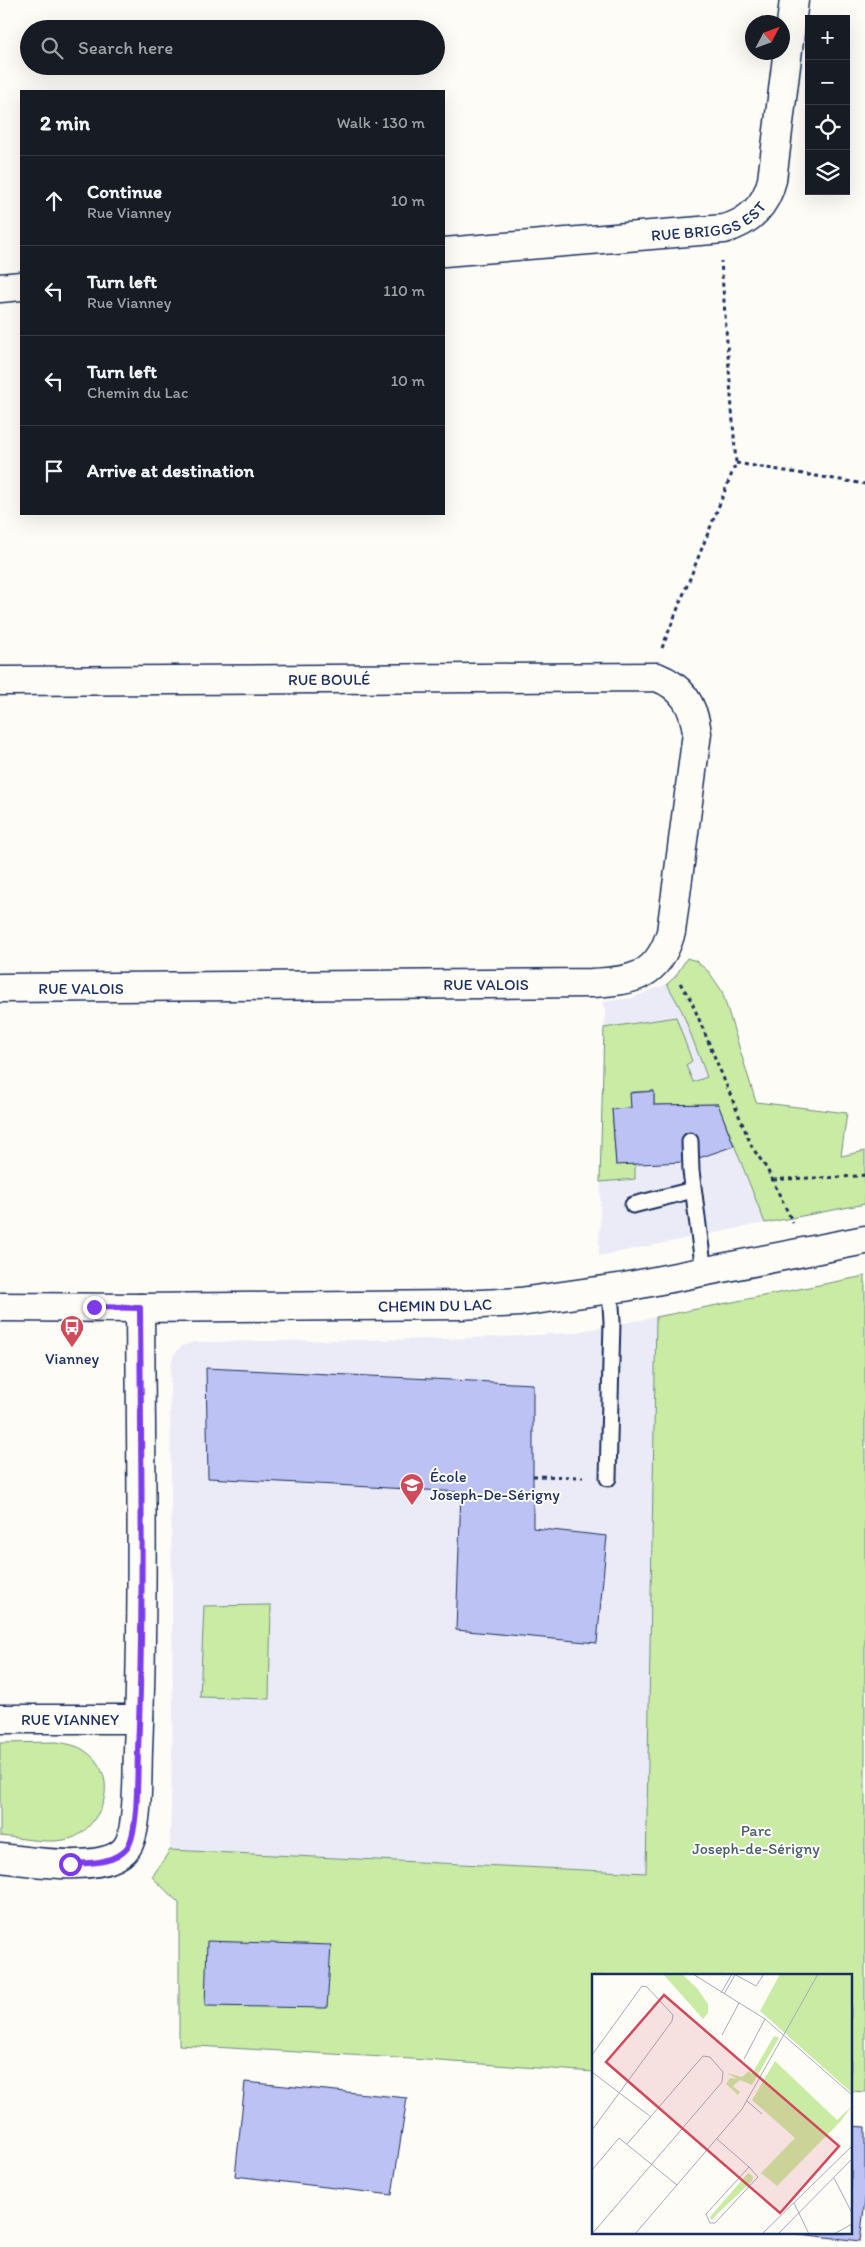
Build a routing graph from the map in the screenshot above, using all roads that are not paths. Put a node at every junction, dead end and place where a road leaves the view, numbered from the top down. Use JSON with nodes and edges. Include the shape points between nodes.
{"nodes":[{"id":1,"x":794,"y":0,"type":"edge"},
{"id":2,"x":445,"y":252,"type":"edge"},
{"id":3,"x":20,"y":286,"type":"edge"},
{"id":4,"x":0,"y":288,"type":"edge"},
{"id":5,"x":658,"y":666,"type":"joint"},
{"id":6,"x":0,"y":681,"type":"edge"},
{"id":7,"x":0,"y":988,"type":"edge"},
{"id":8,"x":690,"y":1141,"type":"dead end"},
{"id":9,"x":693,"y":1190,"type":"junction"},
{"id":10,"x":632,"y":1205,"type":"dead end"},
{"id":11,"x":865,"y":1240,"type":"edge"},
{"id":12,"x":704,"y":1272,"type":"junction"},
{"id":13,"x":610,"y":1290,"type":"junction"},
{"id":14,"x":0,"y":1307,"type":"edge"},
{"id":15,"x":140,"y":1308,"type":"junction"},
{"id":16,"x":608,"y":1478,"type":"road end"},
{"id":17,"x":0,"y":1719,"type":"edge"},
{"id":18,"x":140,"y":1719,"type":"junction"},
{"id":19,"x":0,"y":1858,"type":"edge"}],
"edges":[{"from":1,"to":2,"type":"street","name":"RUE BRIGGS EST","via":[[772,180],[763,205],[753,214],[724,229]]},
{"from":3,"to":4,"type":"street"},
{"from":5,"to":6,"type":"street","name":"RUE BOULÉ"},
{"from":5,"to":7,"type":"street","name":"RUE VALOIS","via":[[690,704],[697,733],[671,932],[661,958],[642,974],[613,982],[591,983]]},
{"from":8,"to":9,"type":"lane"},
{"from":9,"to":10,"type":"lane"},
{"from":9,"to":12,"type":"lane"},
{"from":11,"to":12,"type":"street","name":"CHEMIN DU LAC"},
{"from":12,"to":13,"type":"street","name":"CHEMIN DU LAC"},
{"from":13,"to":15,"type":"street","name":"CHEMIN DU LAC","via":[[520,1302],[460,1305]]},
{"from":13,"to":16,"type":"lane"},
{"from":14,"to":15,"type":"street","name":"CHEMIN DU LAC"},
{"from":15,"to":18,"type":"street","name":"RUE VIANNEY"},
{"from":17,"to":18,"type":"street","name":"RUE VIANNEY"},
{"from":18,"to":19,"type":"street","name":"RUE VIANNEY","via":[[132,1835],[128,1847],[110,1859],[94,1862],[70,1864]]}]}
